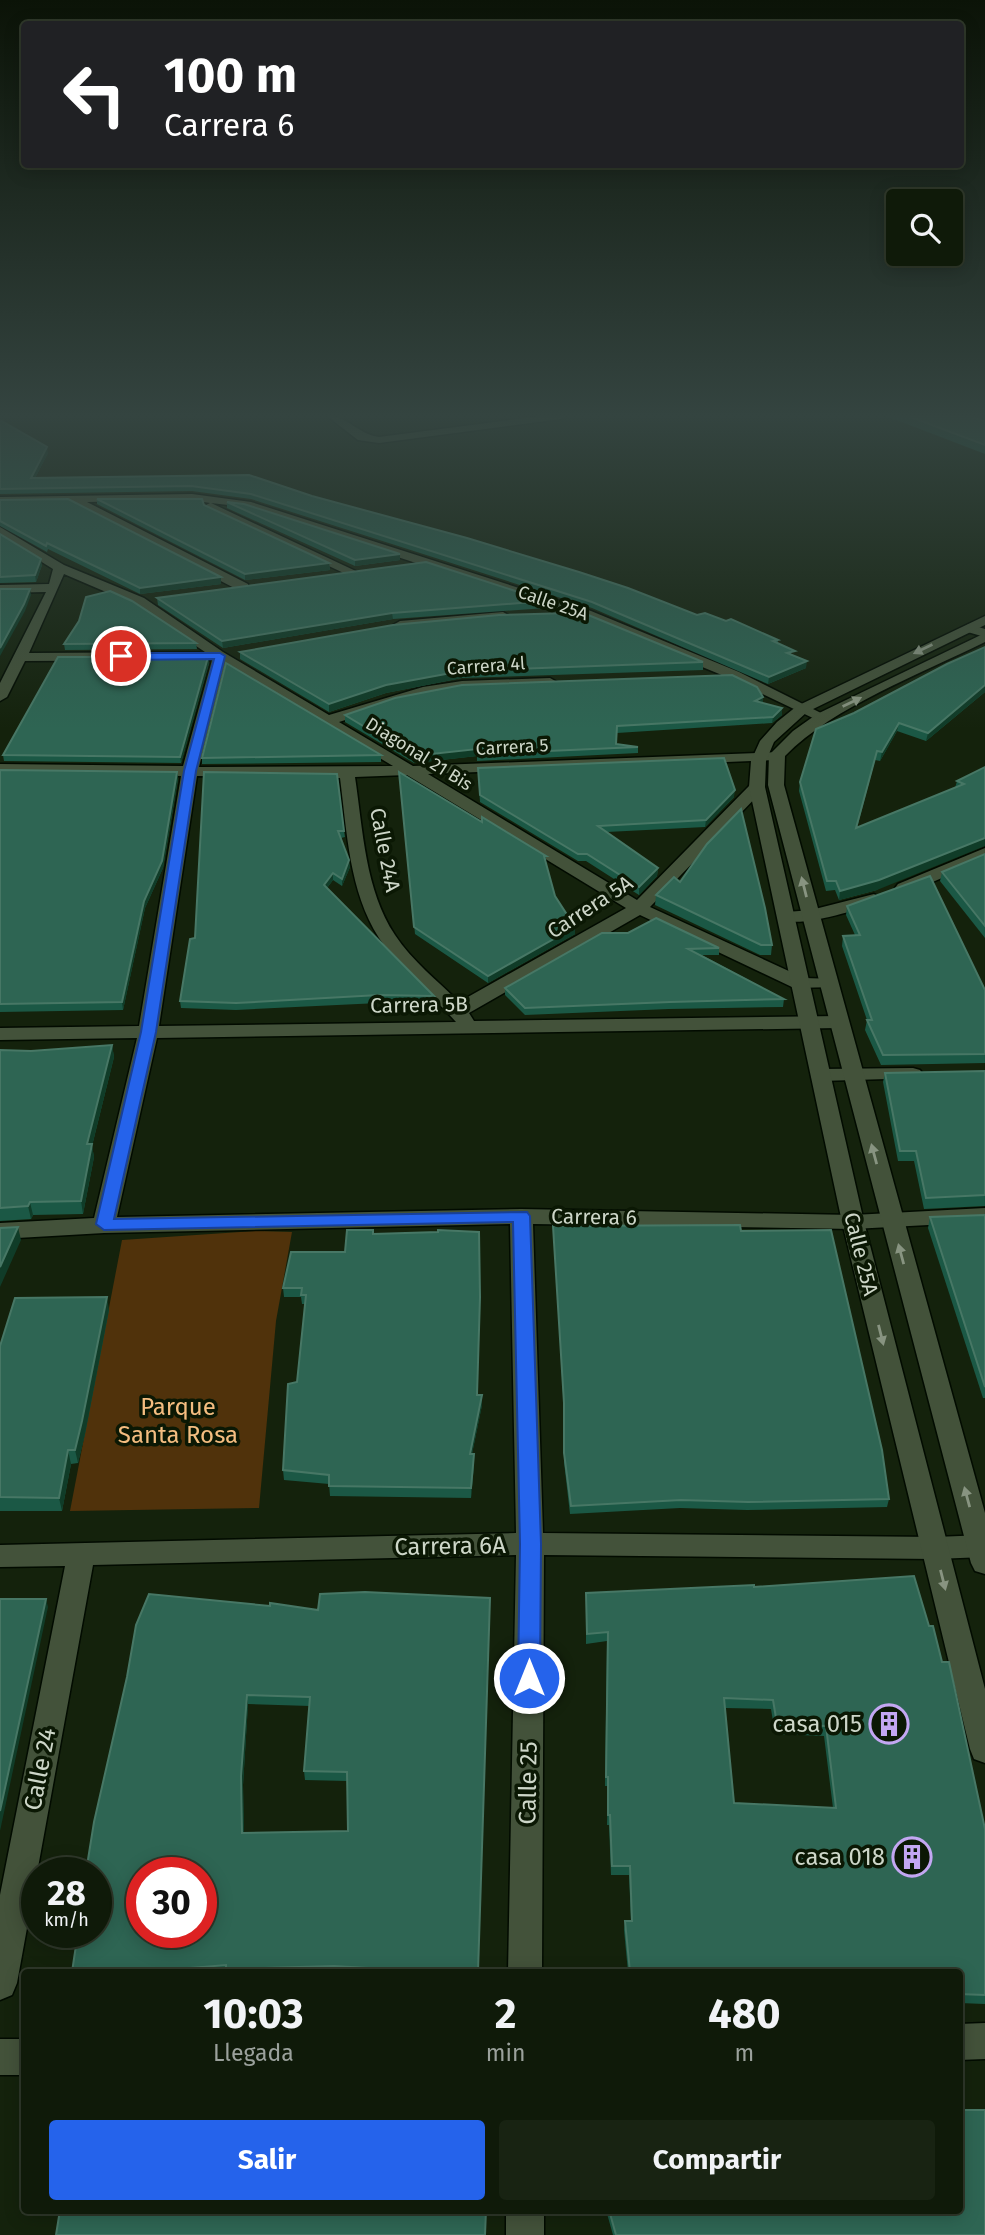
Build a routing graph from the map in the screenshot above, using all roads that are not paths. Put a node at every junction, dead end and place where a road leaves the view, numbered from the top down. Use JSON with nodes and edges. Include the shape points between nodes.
{"nodes":[{"id":1,"x":115,"y":520,"type":"edge"},
{"id":2,"x":244,"y":520,"type":"edge"},
{"id":3,"x":296,"y":520,"type":"edge"},
{"id":4,"x":0,"y":531,"type":"edge"},
{"id":5,"x":429,"y":562,"type":"junction"},
{"id":6,"x":60,"y":568,"type":"junction"},
{"id":7,"x":392,"y":568,"type":"edge"},
{"id":8,"x":330,"y":576,"type":"edge"},
{"id":9,"x":54,"y":588,"type":"junction"},
{"id":10,"x":0,"y":589,"type":"edge"},
{"id":11,"x":217,"y":590,"type":"edge"},
{"id":12,"x":165,"y":598,"type":"edge"},
{"id":13,"x":139,"y":601,"type":"junction"},
{"id":14,"x":586,"y":614,"type":"junction"},
{"id":15,"x":512,"y":615,"type":"edge"},
{"id":16,"x":537,"y":615,"type":"edge"},
{"id":17,"x":985,"y":620,"type":"edge"},
{"id":18,"x":381,"y":628,"type":"edge"},
{"id":19,"x":969,"y":628,"type":"junction"},
{"id":20,"x":985,"y":635,"type":"edge"},
{"id":21,"x":247,"y":651,"type":"edge"},
{"id":22,"x":220,"y":656,"type":"junction"},
{"id":23,"x":21,"y":657,"type":"junction"},
{"id":24,"x":7,"y":672,"type":"edge"},
{"id":25,"x":734,"y":675,"type":"junction"},
{"id":26,"x":693,"y":677,"type":"edge"},
{"id":27,"x":568,"y":681,"type":"edge"},
{"id":28,"x":0,"y":697,"type":"edge"},
{"id":29,"x":802,"y":709,"type":"junction"},
{"id":30,"x":822,"y":717,"type":"junction"},
{"id":31,"x":329,"y":720,"type":"junction"},
{"id":32,"x":768,"y":755,"type":"junction"},
{"id":33,"x":0,"y":769,"type":"edge"},
{"id":34,"x":190,"y":771,"type":"junction"},
{"id":35,"x":407,"y":771,"type":"junction"},
{"id":36,"x":347,"y":773,"type":"junction"},
{"id":37,"x":757,"y":787,"type":"junction"},
{"id":38,"x":982,"y":860,"type":"edge"},
{"id":39,"x":639,"y":908,"type":"junction"},
{"id":40,"x":811,"y":915,"type":"junction"},
{"id":41,"x":787,"y":917,"type":"junction"},
{"id":42,"x":829,"y":983,"type":"junction"},
{"id":43,"x":801,"y":984,"type":"junction"},
{"id":44,"x":464,"y":1019,"type":"junction"},
{"id":45,"x":810,"y":1022,"type":"junction"},
{"id":46,"x":839,"y":1022,"type":"junction"},
{"id":47,"x":148,"y":1032,"type":"junction"},
{"id":48,"x":0,"y":1034,"type":"edge"},
{"id":49,"x":932,"y":1073,"type":"edge"},
{"id":50,"x":821,"y":1075,"type":"junction"},
{"id":51,"x":853,"y":1075,"type":"junction"},
{"id":52,"x":985,"y":1215,"type":"edge"},
{"id":53,"x":521,"y":1216,"type":"junction"},
{"id":54,"x":892,"y":1220,"type":"junction"},
{"id":55,"x":853,"y":1222,"type":"junction"},
{"id":56,"x":104,"y":1224,"type":"junction"},
{"id":57,"x":0,"y":1231,"type":"edge"},
{"id":58,"x":530,"y":1544,"type":"junction"},
{"id":59,"x":935,"y":1548,"type":"junction"},
{"id":60,"x":984,"y":1552,"type":"edge"},
{"id":61,"x":81,"y":1554,"type":"junction"},
{"id":62,"x":0,"y":1556,"type":"edge"},
{"id":63,"x":985,"y":1749,"type":"edge"},
{"id":64,"x":525,"y":1969,"type":"edge"},
{"id":65,"x":0,"y":1983,"type":"edge"},
{"id":66,"x":985,"y":2041,"type":"edge"},
{"id":67,"x":963,"y":2042,"type":"edge"},
{"id":68,"x":0,"y":2057,"type":"edge"},
{"id":69,"x":21,"y":2057,"type":"edge"},
{"id":70,"x":525,"y":2214,"type":"edge"},
{"id":71,"x":525,"y":2235,"type":"edge"}],
"edges":[{"from":1,"to":11,"type":"street","via":[[249,586]]},
{"from":2,"to":8,"type":"street","via":[[360,572]]},
{"from":3,"to":5,"type":"street","name":"Calle 25A"},
{"from":4,"to":6,"type":"street","name":"Diagonal 21 Bis"},
{"from":5,"to":7,"type":"street"},
{"from":5,"to":14,"type":"street","name":"Calle 25A"},
{"from":6,"to":9,"type":"street"},
{"from":6,"to":13,"type":"street","name":"Diagonal 21 Bis"},
{"from":9,"to":10,"type":"street"},
{"from":9,"to":23,"type":"street"},
{"from":12,"to":13,"type":"street"},
{"from":13,"to":22,"type":"street","name":"Diagonal 21 Bis"},
{"from":14,"to":16,"type":"street"},
{"from":14,"to":25,"type":"street","name":"Calle 25A"},
{"from":15,"to":18,"type":"street"},
{"from":17,"to":19,"type":"street"},
{"from":19,"to":20,"type":"street"},
{"from":19,"to":29,"type":"street","one_way":true},
{"from":30,"to":20,"type":"street","one_way":true},
{"from":21,"to":22,"type":"street"},
{"from":22,"to":23,"type":"street"},
{"from":22,"to":31,"type":"street","name":"Diagonal 21 Bis"},
{"from":22,"to":34,"type":"street"},
{"from":23,"to":24,"type":"street"},
{"from":24,"to":28,"type":"street"},
{"from":25,"to":26,"type":"street"},
{"from":25,"to":29,"type":"street","name":"Calle 25A"},
{"from":27,"to":31,"type":"street","name":"Carrera 4l","via":[[423,691]]},
{"from":29,"to":30,"type":"street","name":"Calle 25A"},
{"from":29,"to":32,"type":"street","via":[[776,728]]},
{"from":30,"to":32,"type":"street"},
{"from":31,"to":35,"type":"street","name":"Diagonal 21 Bis"},
{"from":32,"to":35,"type":"street","name":"Carrera 5"},
{"from":32,"to":37,"type":"street","name":"Calle 25A","via":[[756,770]]},
{"from":40,"to":32,"type":"street","name":"Calle 25A","one_way":true},
{"from":33,"to":34,"type":"street","name":"Carrera 5"},
{"from":34,"to":36,"type":"street","name":"Carrera 5"},
{"from":34,"to":47,"type":"street"},
{"from":35,"to":36,"type":"street","name":"Carrera 5"},
{"from":35,"to":39,"type":"street","name":"Diagonal 21 Bis"},
{"from":36,"to":44,"type":"street","name":"Calle 24A","via":[[366,887],[375,914],[402,956]]},
{"from":37,"to":39,"type":"street","name":"Carrera 5A"},
{"from":37,"to":41,"type":"street","name":"Calle 25A"},
{"from":38,"to":40,"type":"street","via":[[884,896]]},
{"from":39,"to":43,"type":"street","name":"Diagonal 21 Bis"},
{"from":39,"to":44,"type":"street","name":"Carrera 5A"},
{"from":40,"to":41,"type":"street"},
{"from":40,"to":42,"type":"street","name":"Calle 25A"},
{"from":41,"to":43,"type":"street","name":"Calle 25A"},
{"from":42,"to":43,"type":"street","name":"Diagonal 21 Bis"},
{"from":42,"to":46,"type":"street","name":"Calle 25A"},
{"from":43,"to":45,"type":"street","name":"Calle 25A"},
{"from":44,"to":45,"type":"street","name":"Carrera 5B"},
{"from":44,"to":47,"type":"street","name":"Carrera 5B"},
{"from":45,"to":46,"type":"street","name":"Carrera 5B"},
{"from":45,"to":50,"type":"street","name":"Calle 25A"},
{"from":46,"to":51,"type":"street","name":"Calle 25A"},
{"from":47,"to":48,"type":"street","name":"Carrera 5B"},
{"from":47,"to":56,"type":"street"},
{"from":49,"to":51,"type":"street"},
{"from":50,"to":51,"type":"street"},
{"from":50,"to":55,"type":"street","name":"Calle 25A"},
{"from":54,"to":51,"type":"street","name":"Calle 25A","one_way":true},
{"from":52,"to":54,"type":"street","name":"Carrera 6"},
{"from":53,"to":55,"type":"street","name":"Carrera 6"},
{"from":53,"to":56,"type":"street","name":"Carrera 6"},
{"from":53,"to":58,"type":"street","name":"Calle 25"},
{"from":54,"to":55,"type":"street","name":"Carrera 6"},
{"from":60,"to":54,"type":"street","name":"Calle 25A","one_way":true},
{"from":55,"to":59,"type":"street","name":"Calle 25A","one_way":true},
{"from":56,"to":57,"type":"street","name":"Carrera 6"},
{"from":58,"to":59,"type":"street","name":"Carrera 6A"},
{"from":58,"to":61,"type":"street","name":"Carrera 6A"},
{"from":58,"to":64,"type":"street","name":"Calle 25"},
{"from":59,"to":60,"type":"street","name":"Carrera 6A"},
{"from":59,"to":63,"type":"street","name":"Calle 25A","one_way":true},
{"from":61,"to":62,"type":"street","name":"Carrera 6A"},
{"from":61,"to":65,"type":"street","name":"Calle 24"},
{"from":66,"to":67,"type":"street"},
{"from":68,"to":69,"type":"street"},
{"from":70,"to":71,"type":"street"}]}
